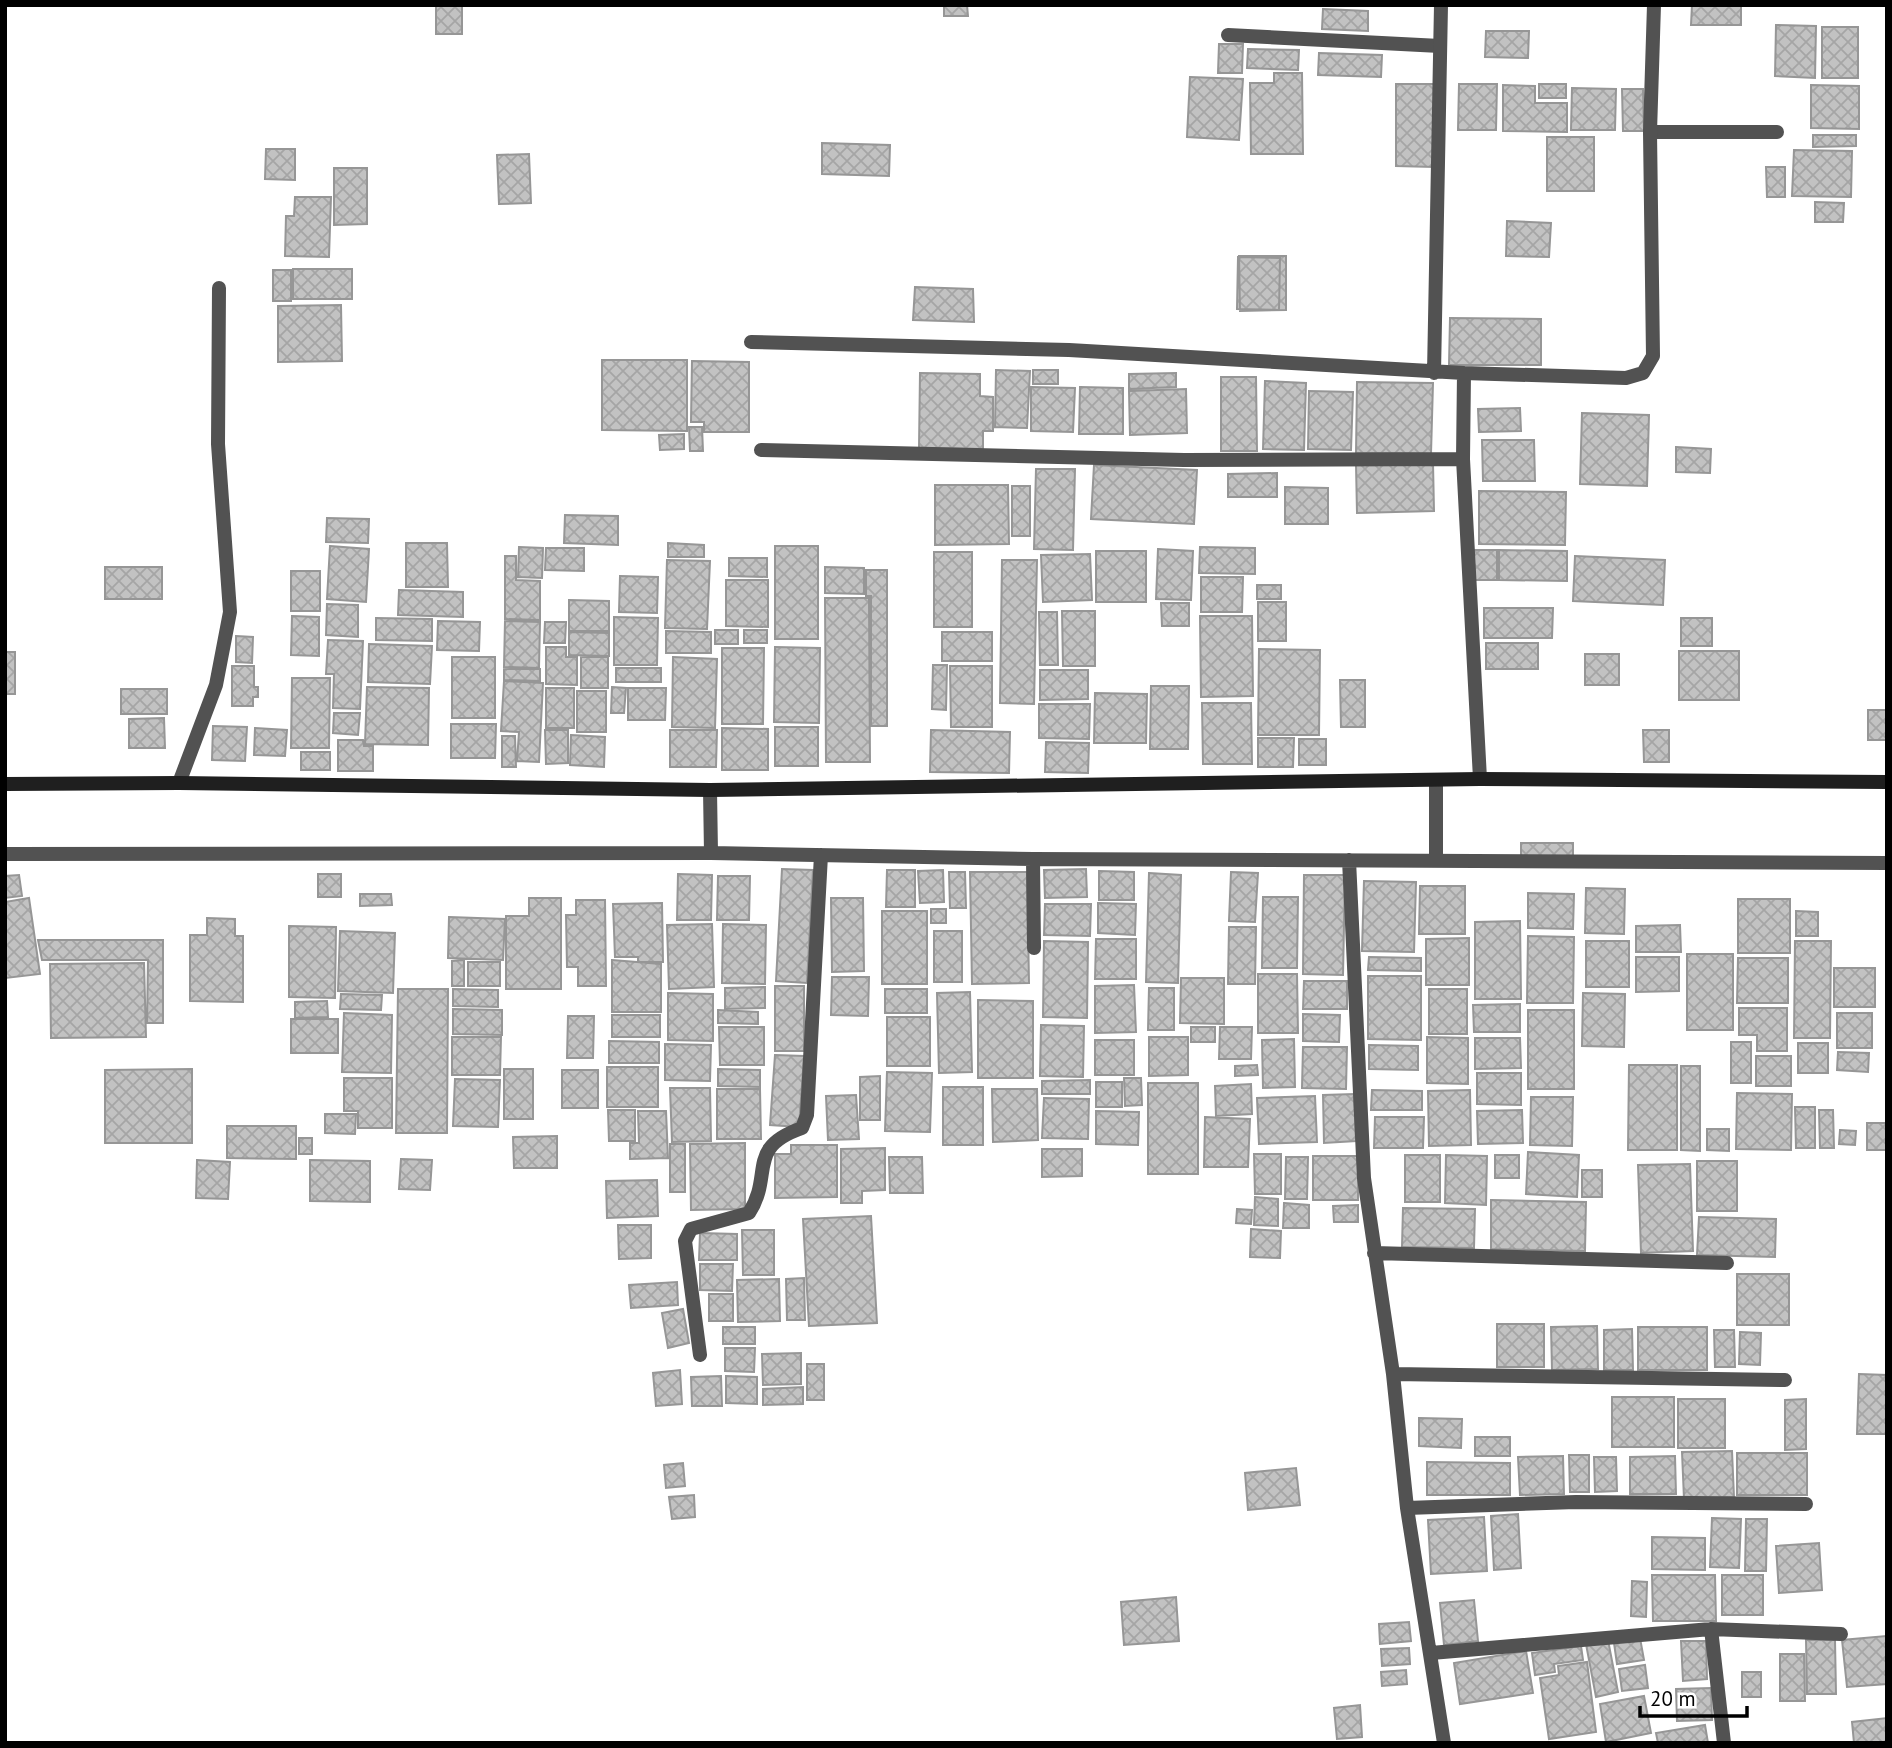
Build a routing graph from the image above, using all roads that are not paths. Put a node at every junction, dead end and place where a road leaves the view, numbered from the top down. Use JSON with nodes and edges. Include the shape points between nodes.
{"nodes":[{"id":1,"x":1441,"y":5,"type":"edge"},
{"id":2,"x":1654,"y":5,"type":"edge"},
{"id":3,"x":1228,"y":35,"type":"dead end"},
{"id":4,"x":1440,"y":46,"type":"junction"},
{"id":5,"x":1650,"y":132,"type":"junction"},
{"id":6,"x":1777,"y":132,"type":"dead end"},
{"id":7,"x":219,"y":288,"type":"dead end"},
{"id":8,"x":751,"y":342,"type":"dead end"},
{"id":9,"x":1434,"y":373,"type":"junction"},
{"id":10,"x":1464,"y":373,"type":"junction"},
{"id":11,"x":761,"y":450,"type":"dead end"},
{"id":12,"x":1463,"y":459,"type":"junction"},
{"id":13,"x":1480,"y":779,"type":"junction"},
{"id":14,"x":1436,"y":781,"type":"junction"},
{"id":15,"x":1887,"y":782,"type":"edge"},
{"id":16,"x":179,"y":783,"type":"junction"},
{"id":17,"x":5,"y":785,"type":"edge"},
{"id":18,"x":710,"y":790,"type":"junction"},
{"id":19,"x":711,"y":846,"type":"junction"},
{"id":20,"x":1436,"y":854,"type":"junction"},
{"id":21,"x":5,"y":855,"type":"edge"},
{"id":22,"x":821,"y":855,"type":"junction"},
{"id":23,"x":1033,"y":859,"type":"junction"},
{"id":24,"x":1349,"y":860,"type":"junction"},
{"id":25,"x":1887,"y":863,"type":"edge"},
{"id":26,"x":1034,"y":948,"type":"dead end"},
{"id":27,"x":1374,"y":1253,"type":"junction"},
{"id":28,"x":1727,"y":1263,"type":"dead end"},
{"id":29,"x":700,"y":1355,"type":"dead end"},
{"id":30,"x":1394,"y":1374,"type":"junction"},
{"id":31,"x":1786,"y":1380,"type":"dead end"},
{"id":32,"x":1806,"y":1504,"type":"dead end"},
{"id":33,"x":1407,"y":1508,"type":"junction"},
{"id":34,"x":1711,"y":1629,"type":"junction"},
{"id":35,"x":1841,"y":1634,"type":"dead end"},
{"id":36,"x":1431,"y":1653,"type":"junction"},
{"id":37,"x":1444,"y":1743,"type":"edge"},
{"id":38,"x":1724,"y":1743,"type":"edge"}],
"edges":[{"from":1,"to":4,"type":"street"},
{"from":2,"to":5,"type":"street"},
{"from":3,"to":4,"type":"street"},
{"from":4,"to":9,"type":"street"},
{"from":5,"to":6,"type":"street"},
{"from":5,"to":10,"type":"street","via":[[1653,356],[1643,373],[1626,378]]},
{"from":7,"to":16,"type":"street","via":[[218,444],[230,612],[216,685]]},
{"from":8,"to":9,"type":"street","via":[[1069,350]]},
{"from":9,"to":10,"type":"street"},
{"from":10,"to":12,"type":"street"},
{"from":11,"to":12,"type":"street","via":[[1142,459]]},
{"from":12,"to":13,"type":"street"},
{"from":13,"to":14,"type":"street"},
{"from":13,"to":15,"type":"street"},
{"from":14,"to":18,"type":"street"},
{"from":14,"to":20,"type":"street"},
{"from":16,"to":17,"type":"street"},
{"from":16,"to":18,"type":"street"},
{"from":18,"to":19,"type":"street"},
{"from":19,"to":21,"type":"street"},
{"from":19,"to":22,"type":"street"},
{"from":20,"to":24,"type":"street"},
{"from":20,"to":25,"type":"street"},
{"from":22,"to":23,"type":"street"},
{"from":22,"to":29,"type":"street","via":[[807,1115],[802,1128],[776,1139],[766,1149],[760,1196],[749,1213],[691,1230],[685,1241]]},
{"from":23,"to":24,"type":"street"},
{"from":23,"to":26,"type":"street"},
{"from":24,"to":27,"type":"street","via":[[1364,1178]]},
{"from":27,"to":28,"type":"street"},
{"from":27,"to":30,"type":"street"},
{"from":30,"to":31,"type":"street"},
{"from":30,"to":33,"type":"street"},
{"from":32,"to":33,"type":"street","via":[[1576,1502]]},
{"from":33,"to":36,"type":"street"},
{"from":34,"to":35,"type":"street"},
{"from":34,"to":36,"type":"street"},
{"from":34,"to":38,"type":"street"},
{"from":36,"to":37,"type":"street"}]}
